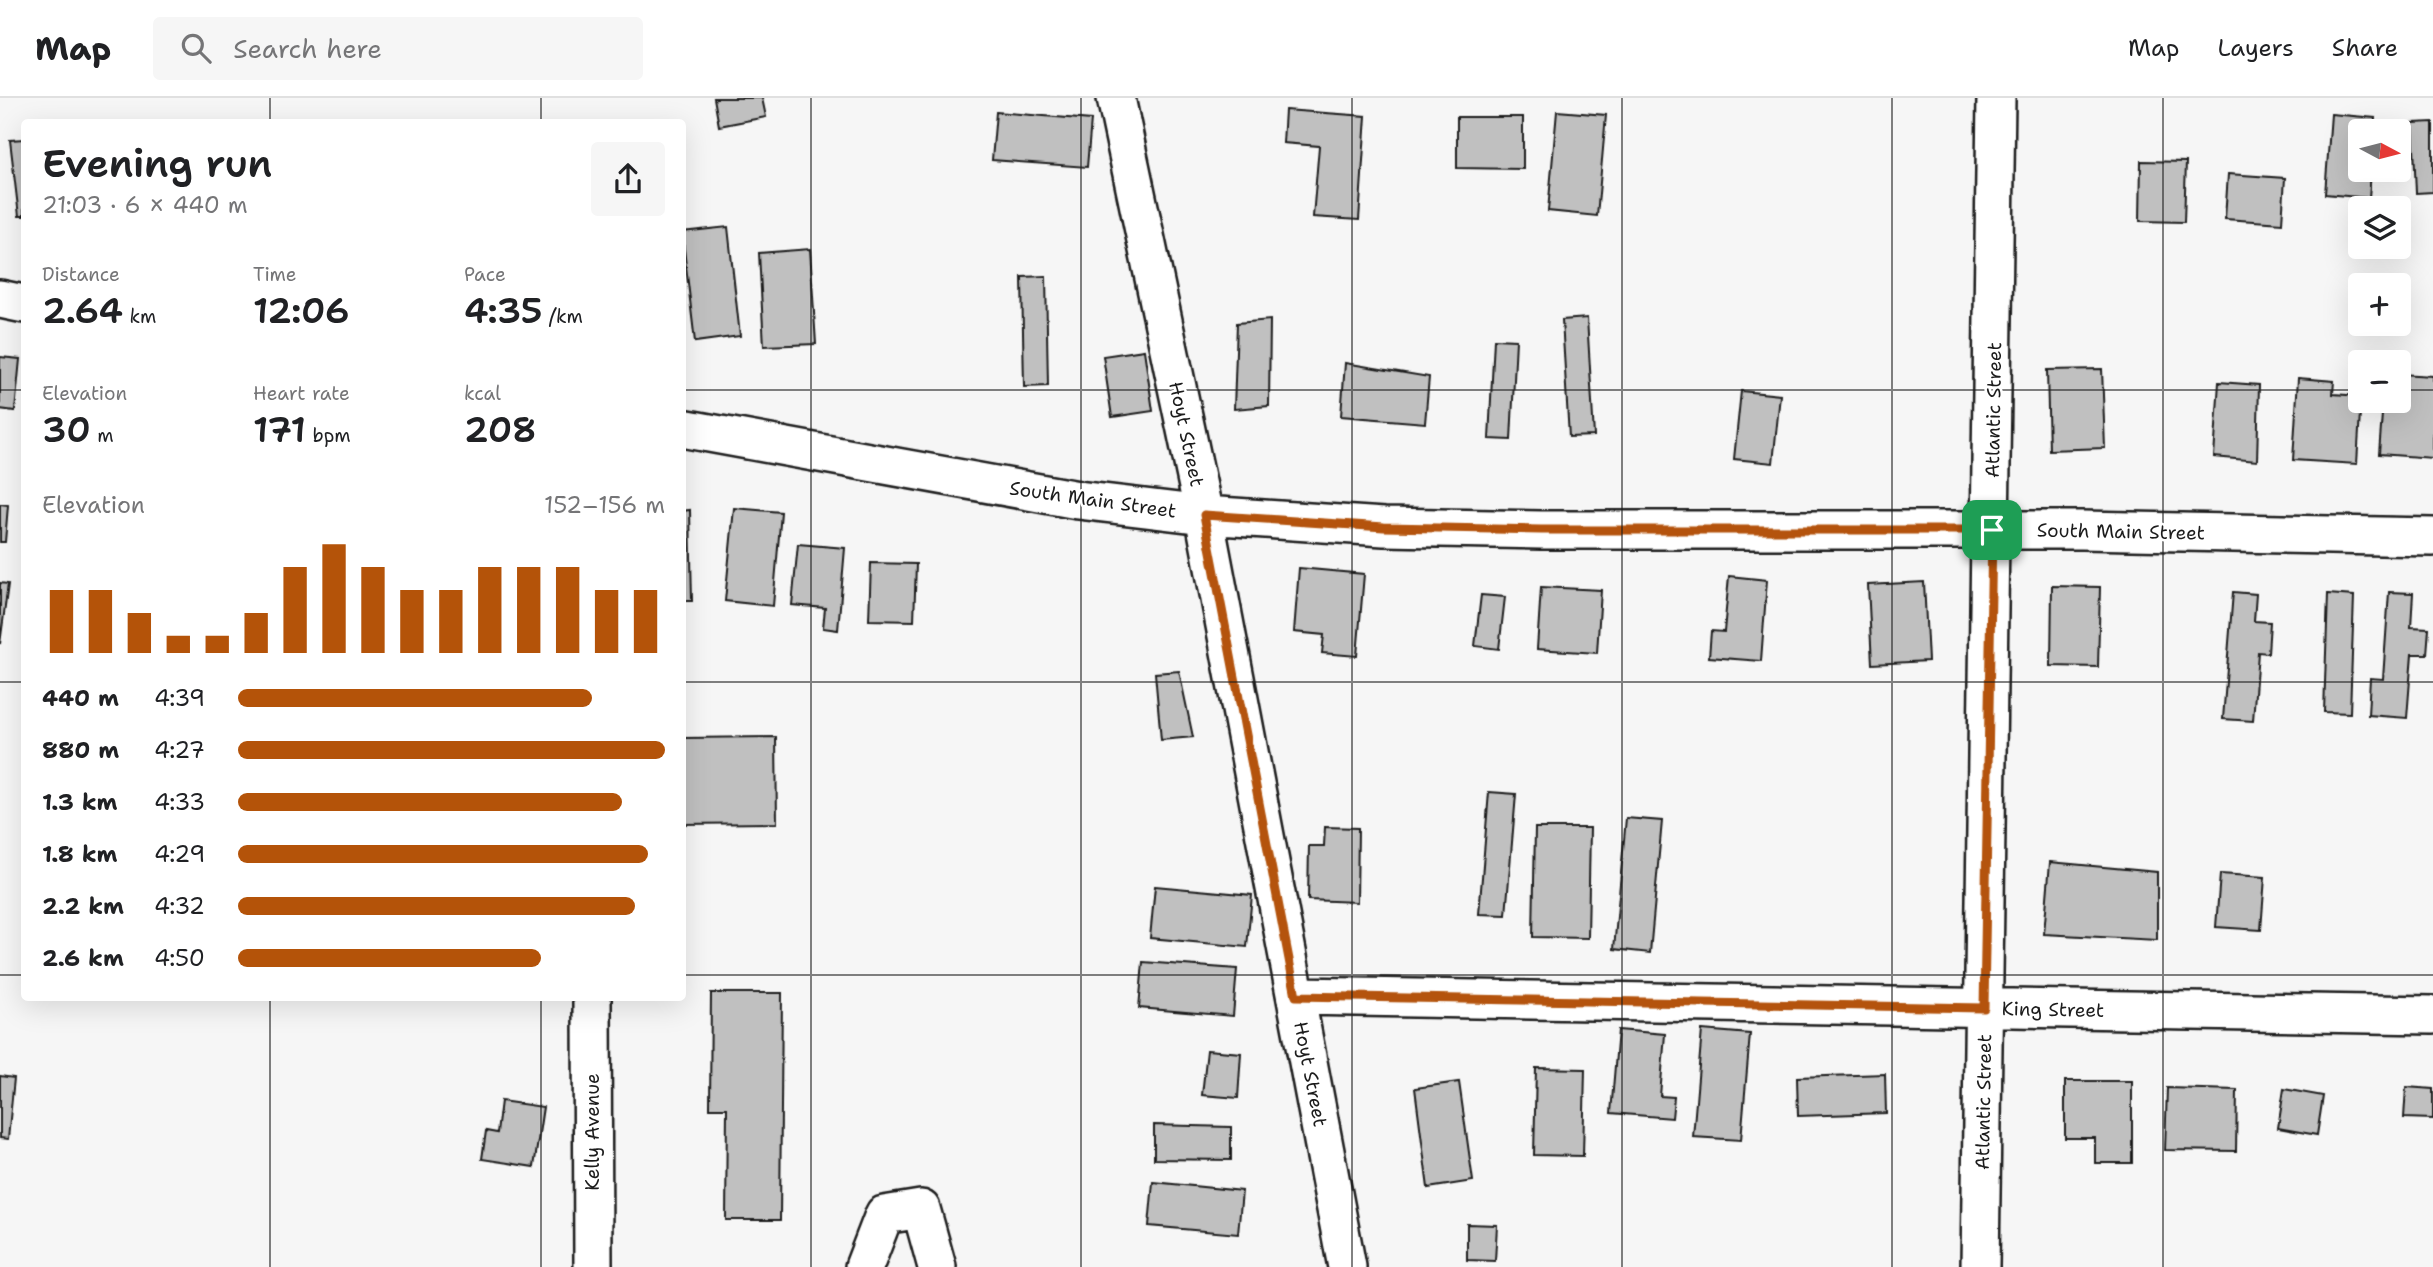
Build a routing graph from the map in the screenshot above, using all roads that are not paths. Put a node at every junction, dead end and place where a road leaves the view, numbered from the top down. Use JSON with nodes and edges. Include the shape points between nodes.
{"nodes":[{"id":1,"x":1115,"y":98,"type":"edge"},
{"id":2,"x":1996,"y":98,"type":"edge"},
{"id":3,"x":0,"y":299,"type":"edge"},
{"id":4,"x":21,"y":302,"type":"edge"},
{"id":5,"x":686,"y":429,"type":"edge"},
{"id":6,"x":1204,"y":515,"type":"junction"},
{"id":7,"x":1992,"y":530,"type":"junction"},
{"id":8,"x":2433,"y":537,"type":"edge"},
{"id":9,"x":1296,"y":996,"type":"junction"},
{"id":10,"x":592,"y":1001,"type":"edge"},
{"id":11,"x":1984,"y":1008,"type":"junction"},
{"id":12,"x":2433,"y":1015,"type":"edge"},
{"id":13,"x":593,"y":1267,"type":"edge"},
{"id":14,"x":864,"y":1267,"type":"edge"},
{"id":15,"x":937,"y":1267,"type":"edge"},
{"id":16,"x":1347,"y":1267,"type":"edge"},
{"id":17,"x":1980,"y":1267,"type":"edge"}],
"edges":[{"from":1,"to":6,"type":"street","name":"Hoyt Street"},
{"from":2,"to":7,"type":"street","name":"Atlantic Street"},
{"from":3,"to":4,"type":"street"},
{"from":5,"to":6,"type":"street","name":"South Main Street","via":[[1078,500]]},
{"from":6,"to":7,"type":"street","name":"South Main Street","via":[[1384,527],[1528,530]]},
{"from":6,"to":9,"type":"street","name":"Hoyt Street"},
{"from":7,"to":8,"type":"street","name":"South Main Street"},
{"from":7,"to":11,"type":"street","name":"Atlantic Street"},
{"from":9,"to":11,"type":"street","name":"King Street"},
{"from":9,"to":16,"type":"street","name":"Hoyt Street"},
{"from":10,"to":13,"type":"street","name":"Kelly Avenue"},
{"from":11,"to":12,"type":"street","name":"King Street"},
{"from":11,"to":17,"type":"street","name":"Atlantic Street"},
{"from":14,"to":15,"type":"street","via":[[884,1215],[921,1209]]}]}
